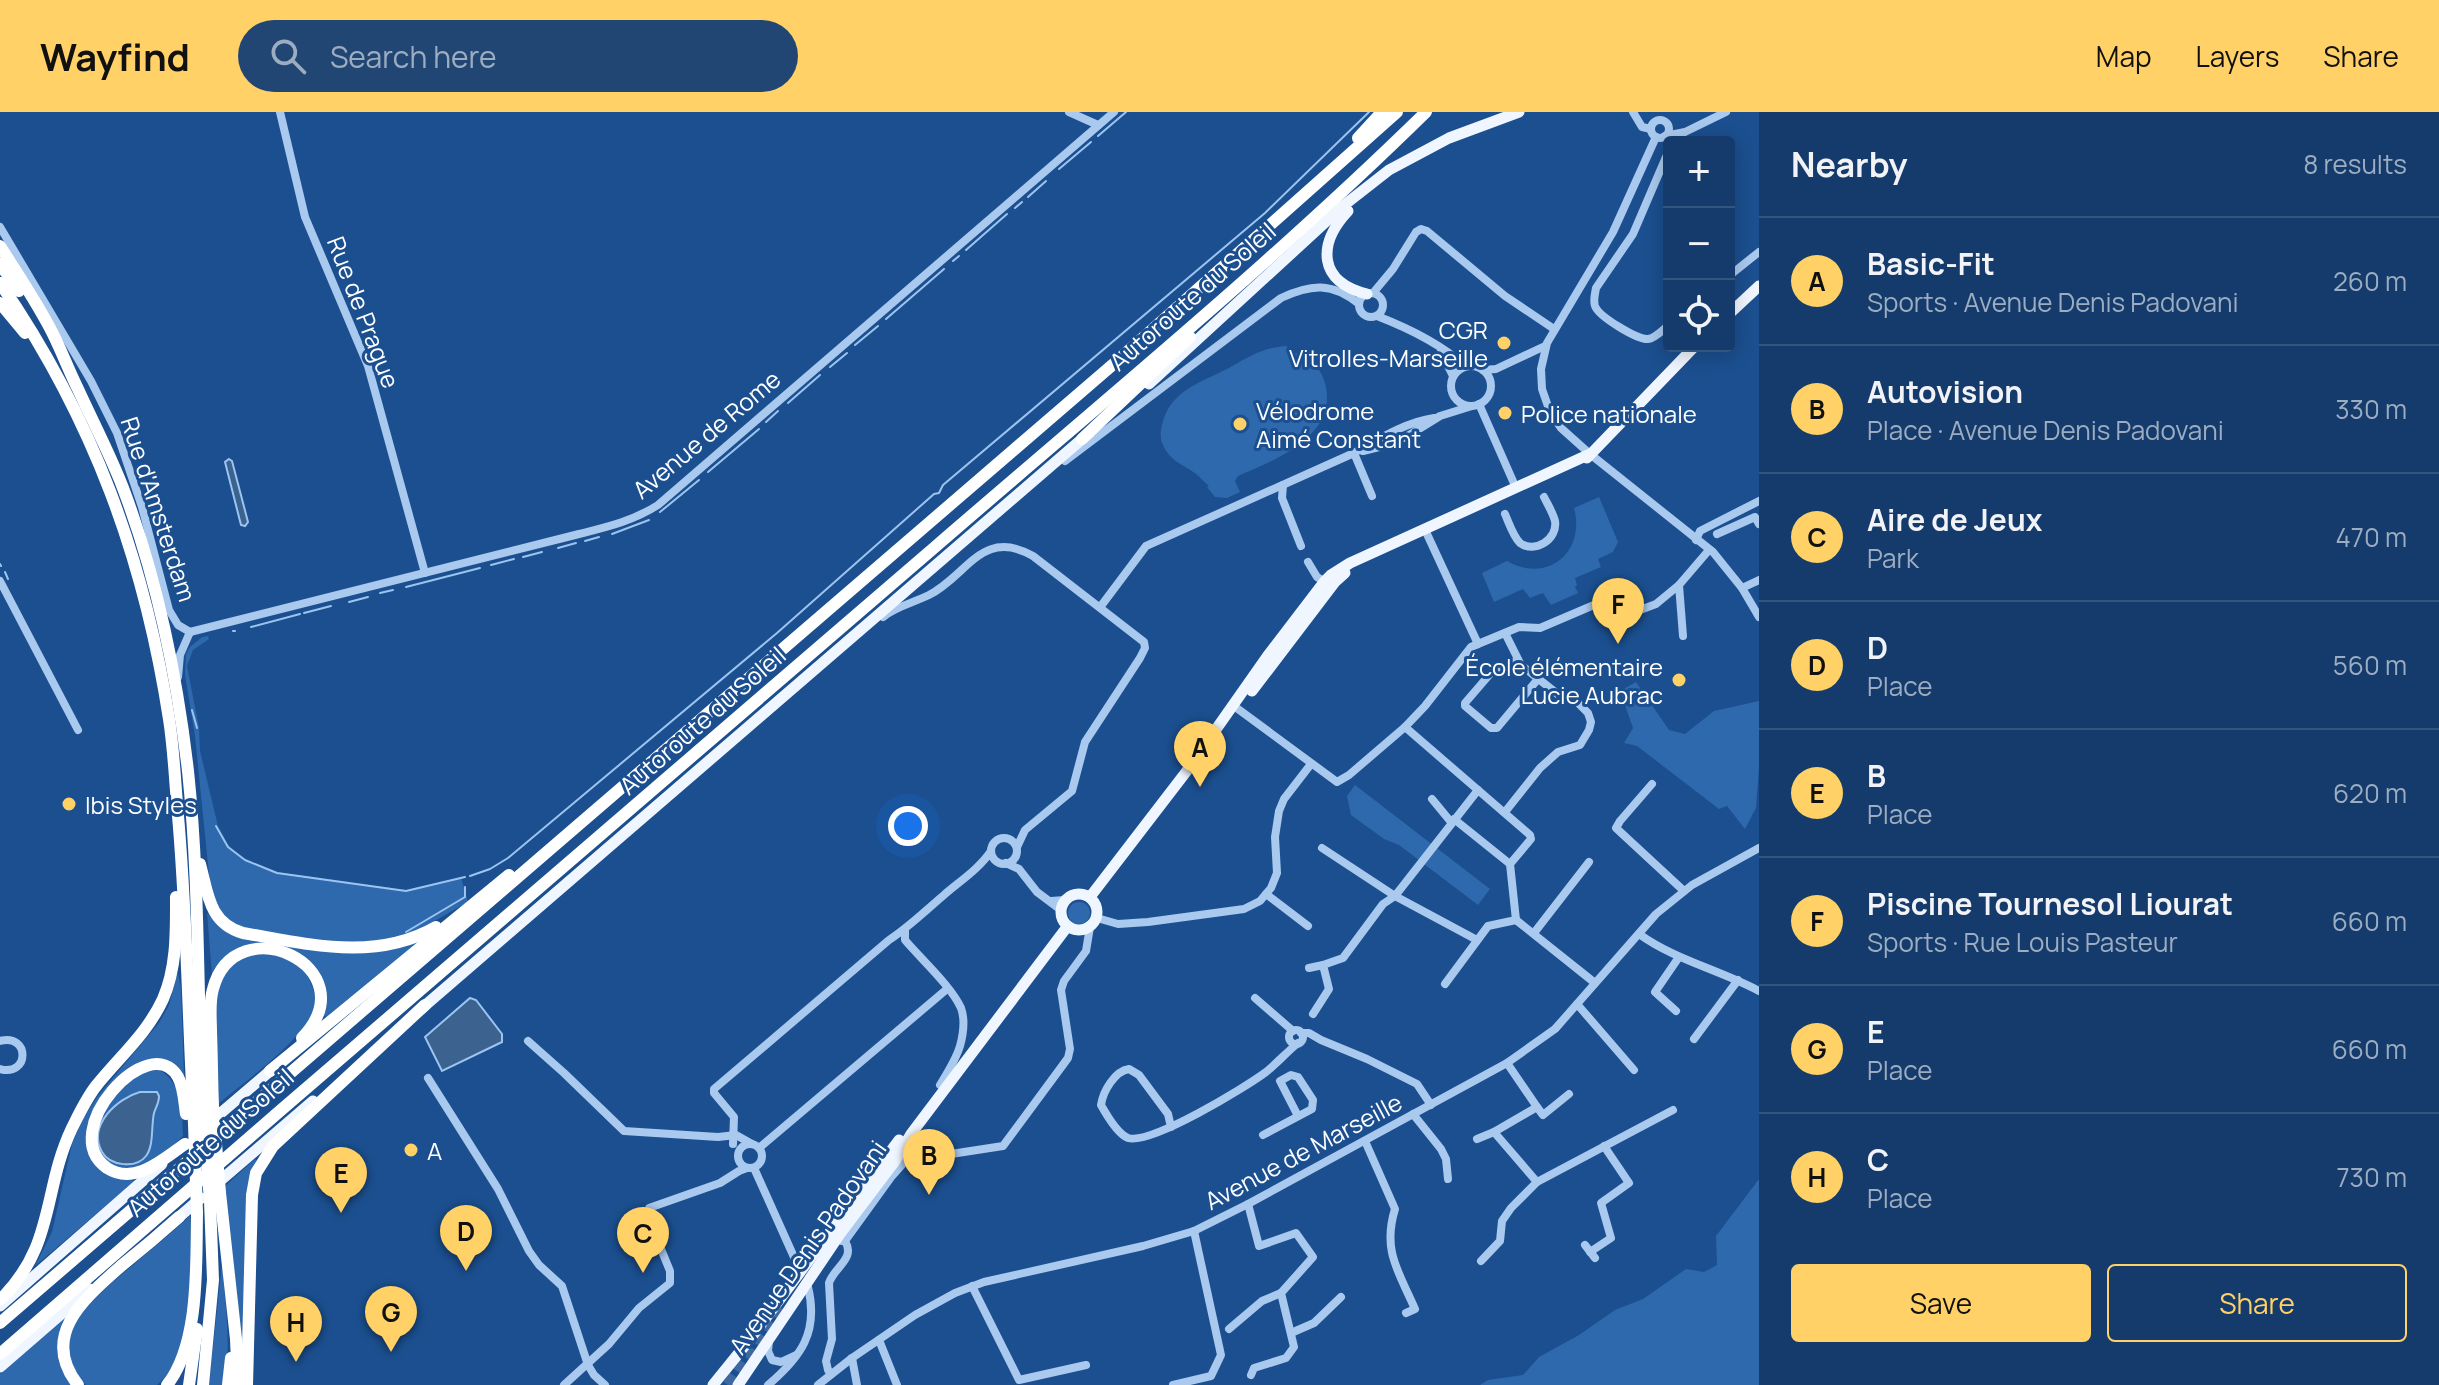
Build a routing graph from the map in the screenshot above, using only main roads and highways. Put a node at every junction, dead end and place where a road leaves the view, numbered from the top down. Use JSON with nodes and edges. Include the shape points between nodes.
{"nodes":[{"id":1,"x":1382,"y":112,"type":"edge"},
{"id":2,"x":1397,"y":112,"type":"edge"},
{"id":3,"x":1426,"y":112,"type":"edge"},
{"id":4,"x":1519,"y":112,"type":"edge"},
{"id":5,"x":1412,"y":156,"type":"junction"},
{"id":6,"x":1318,"y":182,"type":"junction"},
{"id":7,"x":1309,"y":222,"type":"junction"},
{"id":8,"x":0,"y":246,"type":"edge"},
{"id":9,"x":0,"y":264,"type":"edge"},
{"id":10,"x":0,"y":283,"type":"edge"},
{"id":11,"x":1759,"y":286,"type":"edge"},
{"id":12,"x":1376,"y":298,"type":"road end"},
{"id":13,"x":0,"y":303,"type":"edge"},
{"id":14,"x":1735,"y":308,"type":"edge"},
{"id":15,"x":1689,"y":352,"type":"edge"},
{"id":16,"x":78,"y":390,"type":"junction"},
{"id":17,"x":73,"y":406,"type":"junction"},
{"id":18,"x":1082,"y":439,"type":"junction"},
{"id":19,"x":1590,"y":454,"type":"junction"},
{"id":20,"x":1330,"y":582,"type":"junction"},
{"id":21,"x":174,"y":766,"type":"junction"},
{"id":22,"x":1186,"y":772,"type":"junction"},
{"id":23,"x":607,"y":800,"type":"junction"},
{"id":24,"x":192,"y":830,"type":"junction"},
{"id":25,"x":1090,"y":897,"type":"junction"},
{"id":26,"x":474,"y":903,"type":"junction"},
{"id":27,"x":1067,"y":927,"type":"junction"},
{"id":28,"x":425,"y":1005,"type":"junction"},
{"id":29,"x":270,"y":1071,"type":"junction"},
{"id":30,"x":940,"y":1085,"type":"road end"},
{"id":31,"x":200,"y":1119,"type":"junction"},
{"id":32,"x":185,"y":1144,"type":"junction"},
{"id":33,"x":894,"y":1156,"type":"junction"},
{"id":34,"x":207,"y":1204,"type":"junction"},
{"id":35,"x":852,"y":1205,"type":"junction"},
{"id":36,"x":179,"y":1217,"type":"junction"},
{"id":37,"x":840,"y":1240,"type":"junction"},
{"id":38,"x":226,"y":1251,"type":"junction"},
{"id":39,"x":0,"y":1300,"type":"edge"},
{"id":40,"x":0,"y":1306,"type":"edge"},
{"id":41,"x":0,"y":1323,"type":"edge"},
{"id":42,"x":0,"y":1354,"type":"edge"},
{"id":43,"x":0,"y":1367,"type":"edge"},
{"id":44,"x":78,"y":1385,"type":"edge"},
{"id":45,"x":167,"y":1385,"type":"edge"},
{"id":46,"x":189,"y":1385,"type":"edge"},
{"id":47,"x":203,"y":1385,"type":"edge"},
{"id":48,"x":228,"y":1385,"type":"edge"},
{"id":49,"x":238,"y":1385,"type":"edge"},
{"id":50,"x":247,"y":1385,"type":"edge"},
{"id":51,"x":713,"y":1385,"type":"edge"},
{"id":52,"x":738,"y":1385,"type":"edge"}],
"edges":[{"from":1,"to":6,"type":"highway"},
{"from":2,"to":6,"type":"highway","name":"Autoroute du Soleil"},
{"from":3,"to":7,"type":"highway","name":"Autoroute du Soleil"},
{"from":4,"to":5,"type":"main road"},
{"from":5,"to":12,"type":"main road","via":[[1347,212],[1329,236],[1327,259],[1336,277]]},
{"from":5,"to":18,"type":"main road","via":[[1343,206]]},
{"from":6,"to":23,"type":"highway","name":"Autoroute du Soleil"},
{"from":7,"to":18,"type":"highway"},
{"from":7,"to":42,"type":"highway","name":"Autoroute du Soleil"},
{"from":8,"to":16,"type":"highway","via":[[53,334]]},
{"from":9,"to":16,"type":"highway"},
{"from":10,"to":17,"type":"highway"},
{"from":11,"to":14,"type":"main road"},
{"from":13,"to":17,"type":"highway"},
{"from":15,"to":19,"type":"main road"},
{"from":16,"to":24,"type":"highway","via":[[138,534],[166,639]]},
{"from":17,"to":21,"type":"highway","via":[[114,497],[141,584]]},
{"from":18,"to":28,"type":"main road"},
{"from":19,"to":20,"type":"main road","via":[[1575,469]]},
{"from":19,"to":20,"type":"main road","via":[[1350,563],[1331,575]]},
{"from":20,"to":22,"type":"main road"},
{"from":20,"to":22,"type":"main road","via":[[1269,654]]},
{"from":21,"to":31,"type":"highway"},
{"from":21,"to":39,"type":"highway","via":[[176,936],[169,980],[148,1027],[85,1103],[65,1144],[33,1258]]},
{"from":22,"to":25,"type":"main road"},
{"from":23,"to":26,"type":"highway"},
{"from":23,"to":41,"type":"highway","name":"Autoroute du Soleil"},
{"from":24,"to":26,"type":"highway","via":[[214,914],[243,933],[343,948],[380,947],[414,938]]},
{"from":24,"to":31,"type":"highway"},
{"from":25,"to":27,"type":"main road","via":[[1080,894],[1063,905]]},
{"from":25,"to":27,"type":"main road","via":[[1097,907],[1089,929]]},
{"from":26,"to":29,"type":"highway"},
{"from":27,"to":33,"type":"main road","name":"Avenue Denis Padovani"},
{"from":28,"to":36,"type":"main road"},
{"from":28,"to":50,"type":"highway","via":[[285,1134],[260,1164],[252,1205]]},
{"from":29,"to":31,"type":"highway","via":[[314,1023],[319,995],[314,975],[301,959],[269,949],[231,960],[213,988]]},
{"from":29,"to":32,"type":"main road"},
{"from":30,"to":33,"type":"main road","name":"Avenue Denis Padovani"},
{"from":31,"to":32,"type":"highway","via":[[179,1079],[169,1068],[151,1063],[132,1072],[117,1088],[91,1128],[99,1161],[124,1174],[143,1172]]},
{"from":31,"to":34,"type":"highway","bridge":true},
{"from":31,"to":34,"type":"highway","bridge":true,"via":[[197,1187]]},
{"from":32,"to":40,"type":"main road"},
{"from":33,"to":35,"type":"main road","name":"Avenue Denis Padovani"},
{"from":33,"to":37,"type":"main road","name":"Avenue Denis Padovani"},
{"from":34,"to":38,"type":"highway"},
{"from":34,"to":45,"type":"highway","via":[[189,1329],[181,1363]]},
{"from":34,"to":46,"type":"highway"},
{"from":34,"to":47,"type":"highway","via":[[213,1280]]},
{"from":35,"to":37,"type":"main road","via":[[781,1308]]},
{"from":35,"to":51,"type":"main road","name":"Avenue Denis Padovani"},
{"from":36,"to":43,"type":"main road"},
{"from":36,"to":44,"type":"highway","via":[[73,1315],[62,1349]]},
{"from":37,"to":52,"type":"main road","name":"Avenue Denis Padovani"},
{"from":38,"to":48,"type":"highway"},
{"from":38,"to":49,"type":"highway"}]}
